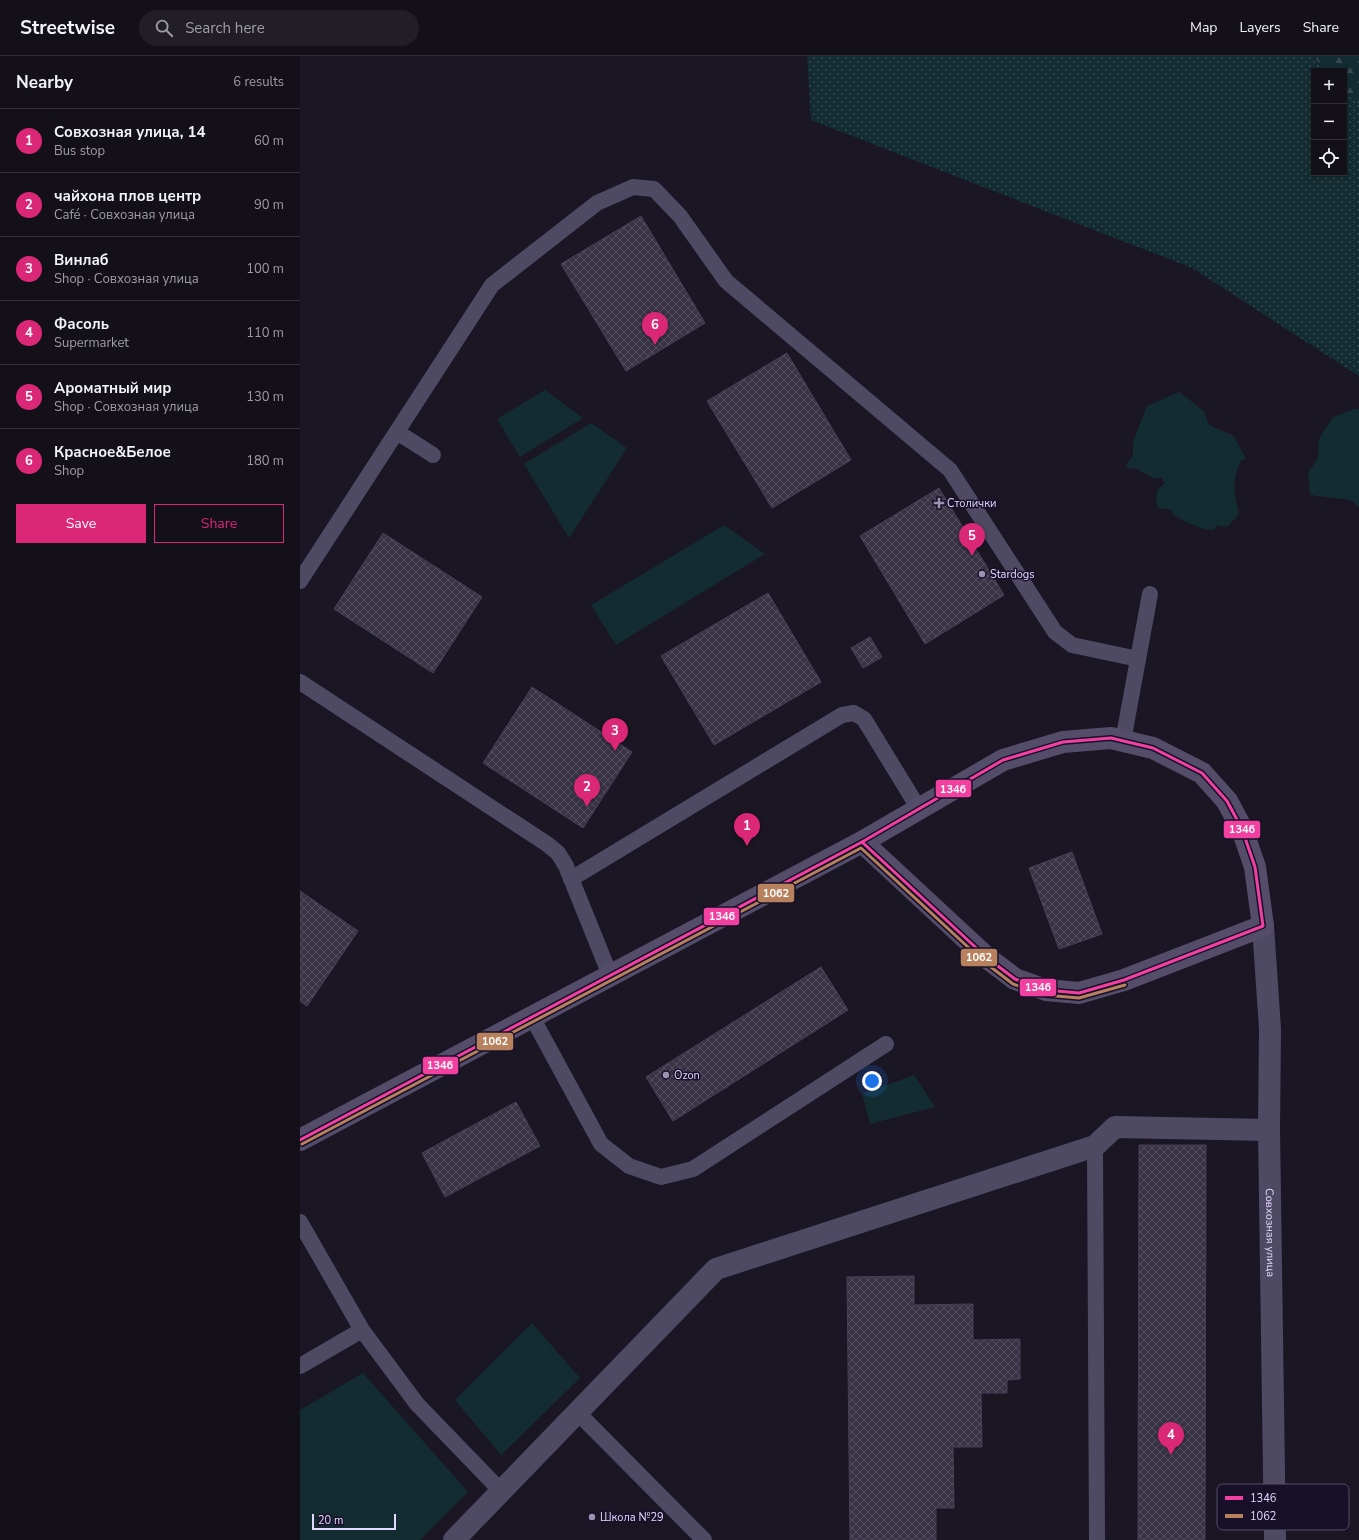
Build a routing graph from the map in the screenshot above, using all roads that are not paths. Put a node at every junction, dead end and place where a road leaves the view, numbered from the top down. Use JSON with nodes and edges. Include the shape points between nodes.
{"nodes":[{"id":1,"x":397,"y":432,"type":"junction"},
{"id":2,"x":433,"y":455,"type":"dead end"},
{"id":3,"x":300,"y":581,"type":"edge"},
{"id":4,"x":1150,"y":594,"type":"dead end"},
{"id":5,"x":1138,"y":659,"type":"junction"},
{"id":6,"x":300,"y":682,"type":"edge"},
{"id":7,"x":1123,"y":741,"type":"junction"},
{"id":8,"x":919,"y":809,"type":"junction"},
{"id":9,"x":862,"y":842,"type":"junction"},
{"id":10,"x":571,"y":879,"type":"junction"},
{"id":11,"x":1263,"y":926,"type":"junction"},
{"id":12,"x":610,"y":976,"type":"junction"},
{"id":13,"x":532,"y":1017,"type":"junction"},
{"id":14,"x":886,"y":1044,"type":"dead end"},
{"id":15,"x":1270,"y":1130,"type":"junction"},
{"id":16,"x":300,"y":1140,"type":"edge"},
{"id":17,"x":1095,"y":1146,"type":"junction"},
{"id":18,"x":300,"y":1222,"type":"edge"},
{"id":19,"x":362,"y":1330,"type":"junction"},
{"id":20,"x":300,"y":1366,"type":"edge"},
{"id":21,"x":578,"y":1412,"type":"junction"},
{"id":22,"x":1274,"y":1484,"type":"edge"},
{"id":23,"x":501,"y":1491,"type":"junction"},
{"id":24,"x":1275,"y":1530,"type":"edge"},
{"id":25,"x":454,"y":1540,"type":"edge"},
{"id":26,"x":704,"y":1540,"type":"edge"},
{"id":27,"x":1097,"y":1540,"type":"edge"},
{"id":28,"x":1275,"y":1540,"type":"edge"}],
"edges":[{"from":1,"to":2,"type":"lane"},
{"from":1,"to":3,"type":"lane"},
{"from":1,"to":5,"type":"lane","via":[[492,285],[597,203],[633,187],[654,189],[680,216],[726,281],[950,470],[1055,632],[1072,645]]},
{"from":4,"to":5,"type":"lane"},
{"from":5,"to":7,"type":"lane"},
{"from":6,"to":10,"type":"lane","via":[[547,844],[558,853]]},
{"from":7,"to":8,"type":"street","name":"Совхозная улица","via":[[1111,738],[1062,742],[1003,760]]},
{"from":7,"to":11,"type":"street","name":"Совхозная улица","via":[[1153,748],[1202,773],[1227,800],[1242,829],[1255,867]]},
{"from":8,"to":9,"type":"street","name":"Совхозная улица"},
{"from":8,"to":10,"type":"lane","via":[[864,719],[854,712],[842,715]]},
{"from":9,"to":11,"type":"street","via":[[986,957],[1015,979],[1046,990],[1079,993],[1124,980]]},
{"from":9,"to":12,"type":"street","name":"Совхозная улица"},
{"from":10,"to":12,"type":"lane"},
{"from":11,"to":15,"type":"street","name":"Совхозная улица","via":[[1270,1029]]},
{"from":12,"to":13,"type":"street","name":"Совхозная улица"},
{"from":13,"to":14,"type":"lane","via":[[601,1144],[629,1166],[661,1177],[693,1169]]},
{"from":13,"to":16,"type":"street","name":"Совхозная улица"},
{"from":15,"to":17,"type":"street","via":[[1115,1127]]},
{"from":15,"to":22,"type":"street","name":"Совхозная улица"},
{"from":17,"to":21,"type":"street","via":[[716,1269]]},
{"from":17,"to":27,"type":"lane"},
{"from":18,"to":19,"type":"lane"},
{"from":19,"to":20,"type":"lane"},
{"from":19,"to":23,"type":"lane","via":[[417,1404]]},
{"from":21,"to":23,"type":"street"},
{"from":21,"to":26,"type":"lane"},
{"from":23,"to":25,"type":"street"},
{"from":24,"to":28,"type":"street","name":"Совхозная улица"}]}
